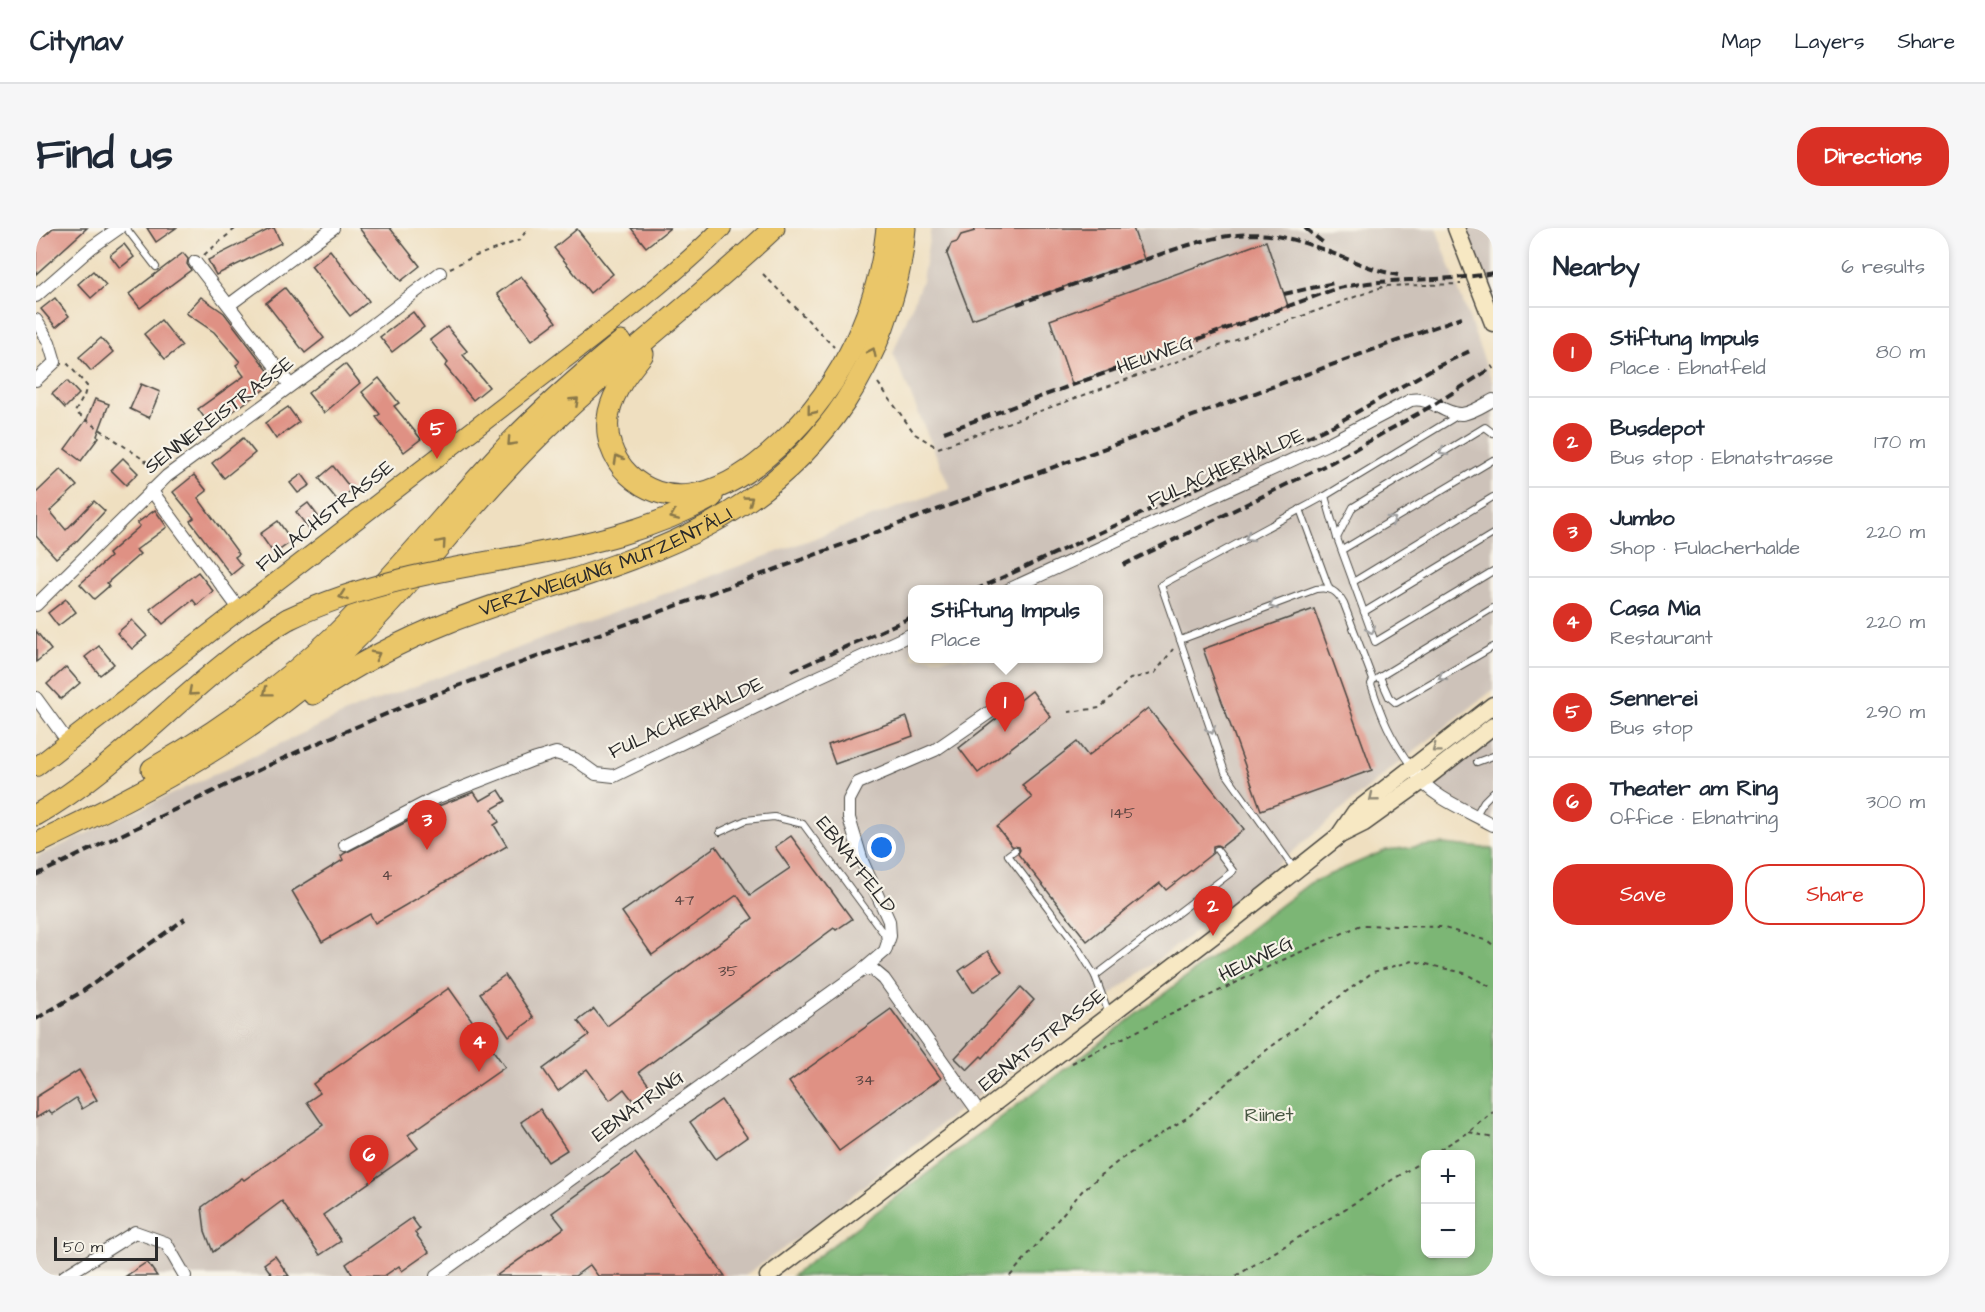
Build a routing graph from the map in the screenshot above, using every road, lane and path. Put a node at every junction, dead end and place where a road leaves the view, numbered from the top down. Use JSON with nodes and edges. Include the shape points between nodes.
{"nodes":[{"id":1,"x":118,"y":228,"type":"edge"},
{"id":2,"x":126,"y":228,"type":"edge"},
{"id":3,"x":236,"y":228,"type":"edge"},
{"id":4,"x":333,"y":228,"type":"edge"},
{"id":5,"x":528,"y":228,"type":"edge"},
{"id":6,"x":722,"y":228,"type":"edge"},
{"id":7,"x":753,"y":228,"type":"edge"},
{"id":8,"x":774,"y":228,"type":"edge"},
{"id":9,"x":887,"y":228,"type":"edge"},
{"id":10,"x":905,"y":228,"type":"edge"},
{"id":11,"x":1456,"y":228,"type":"edge"},
{"id":12,"x":195,"y":262,"type":"joint"},
{"id":13,"x":156,"y":267,"type":"dead end"},
{"id":14,"x":440,"y":273,"type":"joint"},
{"id":15,"x":763,"y":274,"type":"dead end"},
{"id":16,"x":1485,"y":292,"type":"edge"},
{"id":17,"x":36,"y":296,"type":"edge"},
{"id":18,"x":229,"y":305,"type":"junction"},
{"id":19,"x":676,"y":314,"type":"junction"},
{"id":20,"x":36,"y":320,"type":"edge"},
{"id":21,"x":1493,"y":323,"type":"edge"},
{"id":22,"x":49,"y":342,"type":"junction"},
{"id":23,"x":839,"y":353,"type":"dead end"},
{"id":24,"x":874,"y":378,"type":"dead end"},
{"id":25,"x":36,"y":381,"type":"edge"},
{"id":26,"x":290,"y":385,"type":"junction"},
{"id":27,"x":1493,"y":400,"type":"edge"},
{"id":28,"x":1460,"y":414,"type":"junction"},
{"id":29,"x":1493,"y":433,"type":"edge"},
{"id":30,"x":1493,"y":460,"type":"edge"},
{"id":31,"x":167,"y":476,"type":"junction"},
{"id":32,"x":742,"y":476,"type":"junction"},
{"id":33,"x":151,"y":490,"type":"junction"},
{"id":34,"x":1325,"y":496,"type":"junction"},
{"id":35,"x":1493,"y":496,"type":"edge"},
{"id":36,"x":1300,"y":509,"type":"junction"},
{"id":37,"x":1493,"y":534,"type":"edge"},
{"id":38,"x":1337,"y":538,"type":"junction"},
{"id":39,"x":1342,"y":550,"type":"junction"},
{"id":40,"x":1493,"y":571,"type":"edge"},
{"id":41,"x":1353,"y":582,"type":"junction"},
{"id":42,"x":1019,"y":585,"type":"edge"},
{"id":43,"x":1329,"y":588,"type":"junction"},
{"id":44,"x":36,"y":605,"type":"edge"},
{"id":45,"x":1493,"y":608,"type":"edge"},
{"id":46,"x":240,"y":610,"type":"junction"},
{"id":47,"x":1364,"y":612,"type":"junction"},
{"id":48,"x":908,"y":636,"type":"edge"},
{"id":49,"x":1180,"y":640,"type":"junction"},
{"id":50,"x":1493,"y":647,"type":"edge"},
{"id":51,"x":1376,"y":678,"type":"junction"},
{"id":52,"x":36,"y":698,"type":"edge"},
{"id":53,"x":1006,"y":701,"type":"dead end"},
{"id":54,"x":1493,"y":705,"type":"edge"},
{"id":55,"x":1068,"y":712,"type":"dead end"},
{"id":56,"x":1493,"y":726,"type":"edge"},
{"id":57,"x":68,"y":742,"type":"junction"},
{"id":58,"x":1493,"y":756,"type":"edge"},
{"id":59,"x":1477,"y":762,"type":"dead end"},
{"id":60,"x":1412,"y":766,"type":"junction"},
{"id":61,"x":36,"y":767,"type":"edge"},
{"id":62,"x":177,"y":771,"type":"junction"},
{"id":63,"x":1421,"y":782,"type":"junction"},
{"id":64,"x":1493,"y":792,"type":"edge"},
{"id":65,"x":1476,"y":815,"type":"junction"},
{"id":66,"x":36,"y":816,"type":"edge"},
{"id":67,"x":1493,"y":825,"type":"edge"},
{"id":68,"x":36,"y":830,"type":"edge"},
{"id":69,"x":720,"y":832,"type":"dead end"},
{"id":70,"x":1340,"y":835,"type":"junction"},
{"id":71,"x":36,"y":844,"type":"edge"},
{"id":72,"x":345,"y":845,"type":"dead end"},
{"id":73,"x":1015,"y":850,"type":"dead end"},
{"id":74,"x":1217,"y":850,"type":"dead end"},
{"id":75,"x":1295,"y":870,"type":"junction"},
{"id":76,"x":1493,"y":945,"type":"edge"},
{"id":77,"x":885,"y":951,"type":"junction"},
{"id":78,"x":864,"y":969,"type":"junction"},
{"id":79,"x":1095,"y":976,"type":"junction"},
{"id":80,"x":1493,"y":988,"type":"edge"},
{"id":81,"x":1109,"y":1015,"type":"junction"},
{"id":82,"x":1067,"y":1064,"type":"dead end"},
{"id":83,"x":1493,"y":1112,"type":"edge"},
{"id":84,"x":980,"y":1114,"type":"junction"},
{"id":85,"x":1469,"y":1131,"type":"junction"},
{"id":86,"x":1493,"y":1138,"type":"edge"},
{"id":87,"x":1440,"y":1150,"type":"edge"},
{"id":88,"x":1421,"y":1161,"type":"edge"},
{"id":89,"x":65,"y":1276,"type":"edge"},
{"id":90,"x":184,"y":1276,"type":"edge"},
{"id":91,"x":436,"y":1276,"type":"edge"},
{"id":92,"x":768,"y":1276,"type":"edge"},
{"id":93,"x":1010,"y":1276,"type":"edge"},
{"id":94,"x":1236,"y":1276,"type":"edge"}],
"edges":[{"from":1,"to":17,"type":"street"},
{"from":2,"to":13,"type":"lane"},
{"from":3,"to":12,"type":"path"},
{"from":4,"to":18,"type":"street"},
{"from":5,"to":14,"type":"path","via":[[520,240]]},
{"from":6,"to":46,"type":"main road","name":"FULACHSTRASSE","via":[[608,326]]},
{"from":7,"to":68,"type":"highway","one_way":true,"via":[[521,432],[414,551],[312,655],[271,689],[167,760]]},
{"from":8,"to":19,"type":"highway"},
{"from":9,"to":32,"type":"highway","one_way":true,"via":[[872,303],[840,372],[790,436]]},
{"from":62,"to":10,"type":"highway","name":"VERZWEIGUNG MUTZENTÄLI","one_way":true,"via":[[205,765],[348,671],[405,641],[473,613],[657,550],[747,503],[815,441],[859,379],[889,309]]},
{"from":11,"to":16,"type":"street"},
{"from":12,"to":18,"type":"street"},
{"from":14,"to":26,"type":"street","name":"SENNEREISTRASSE"},
{"from":15,"to":23,"type":"path"},
{"from":16,"to":21,"type":"street"},
{"from":16,"to":24,"type":"path","name":"HEUWEG","via":[[1385,286],[938,448],[915,434]]},
{"from":18,"to":26,"type":"street"},
{"from":32,"to":19,"type":"highway","one_way":true,"via":[[697,494],[669,496],[633,479],[613,451],[608,420],[617,390]]},
{"from":62,"to":19,"type":"highway","one_way":true,"via":[[231,739],[321,672],[529,446]]},
{"from":20,"to":22,"type":"street"},
{"from":22,"to":25,"type":"street","via":[[55,362]]},
{"from":22,"to":31,"type":"path","via":[[87,386],[75,412]]},
{"from":26,"to":31,"type":"street","name":"SENNEREISTRASSE"},
{"from":27,"to":28,"type":"street"},
{"from":28,"to":34,"type":"lane"},
{"from":28,"to":42,"type":"street","name":"FULACHERHALDE","via":[[1424,399],[1411,400],[1327,444]]},
{"from":29,"to":38,"type":"lane","one_way":true,"via":[[1485,427],[1353,507]]},
{"from":39,"to":30,"type":"lane","one_way":true},
{"from":31,"to":33,"type":"street","name":"SENNEREISTRASSE"},
{"from":32,"to":66,"type":"highway","name":"VERZWEIGUNG MUTZENTÄLI","one_way":true,"bridge":true,"via":[[662,521],[611,538],[378,585],[321,603],[262,635],[92,778]]},
{"from":33,"to":44,"type":"street","name":"SENNEREISTRASSE"},
{"from":33,"to":46,"type":"street"},
{"from":34,"to":36,"type":"lane"},
{"from":34,"to":38,"type":"lane"},
{"from":35,"to":41,"type":"lane"},
{"from":36,"to":43,"type":"lane"},
{"from":36,"to":49,"type":"lane","one_way":true,"via":[[1161,585]]},
{"from":37,"to":47,"type":"lane"},
{"from":38,"to":39,"type":"lane"},
{"from":39,"to":41,"type":"lane"},
{"from":47,"to":40,"type":"lane","one_way":true,"via":[[1376,642]]},
{"from":41,"to":47,"type":"lane"},
{"from":43,"to":49,"type":"lane","one_way":true,"via":[[1316,589]]},
{"from":43,"to":51,"type":"lane","via":[[1344,604]]},
{"from":45,"to":51,"type":"lane"},
{"from":46,"to":57,"type":"main road","name":"FULACHSTRASSE"},
{"from":48,"to":72,"type":"street","name":"FULACHERHALDE","via":[[614,776],[596,774],[575,759],[556,753],[433,799]]},
{"from":49,"to":55,"type":"path","via":[[1155,673],[1130,679],[1100,708]]},
{"from":49,"to":75,"type":"lane","one_way":true,"via":[[1225,771]]},
{"from":50,"to":51,"type":"lane","one_way":true,"via":[[1396,703]]},
{"from":51,"to":60,"type":"lane","via":[[1371,684],[1388,732]]},
{"from":52,"to":57,"type":"street"},
{"from":53,"to":77,"type":"street","name":"EBNATFELD","via":[[935,750],[858,783],[849,800],[849,818],[862,861],[889,921]]},
{"from":54,"to":60,"type":"street","name":"EBNATSTRASSE","one_way":true},
{"from":56,"to":63,"type":"street","name":"EBNATSTRASSE"},
{"from":57,"to":61,"type":"main road","name":"FULACHSTRASSE"},
{"from":58,"to":59,"type":"lane"},
{"from":60,"to":63,"type":"street"},
{"from":60,"to":70,"type":"street","name":"EBNATSTRASSE","one_way":true,"via":[[1355,812]]},
{"from":62,"to":71,"type":"highway"},
{"from":63,"to":65,"type":"street"},
{"from":63,"to":70,"type":"street","name":"EBNATSTRASSE","via":[[1364,823]]},
{"from":64,"to":65,"type":"lane"},
{"from":65,"to":67,"type":"street"},
{"from":69,"to":77,"type":"lane","name":"EBNATFELD","via":[[746,820],[774,817],[803,824],[884,934]]},
{"from":70,"to":75,"type":"street","name":"EBNATSTRASSE"},
{"from":73,"to":79,"type":"lane","via":[[1008,855]]},
{"from":74,"to":79,"type":"lane","via":[[1233,871]]},
{"from":75,"to":81,"type":"street","name":"EBNATSTRASSE"},
{"from":76,"to":82,"type":"path","name":"HEUWEG","via":[[1441,927],[1360,925]]},
{"from":77,"to":78,"type":"street","name":"EBNATRING"},
{"from":78,"to":84,"type":"street","via":[[872,969],[884,979]]},
{"from":78,"to":91,"type":"street","name":"EBNATRING"},
{"from":79,"to":81,"type":"lane"},
{"from":80,"to":93,"type":"path","via":[[1464,973],[1413,961],[1373,972],[1253,1060],[1188,1117],[1121,1158],[1083,1190]]},
{"from":81,"to":84,"type":"street","name":"EBNATSTRASSE"},
{"from":83,"to":85,"type":"path"},
{"from":84,"to":92,"type":"street","name":"EBNATSTRASSE"},
{"from":85,"to":86,"type":"path"},
{"from":85,"to":87,"type":"path"},
{"from":88,"to":94,"type":"path"},
{"from":89,"to":90,"type":"street","via":[[135,1232],[166,1243]]}]}
